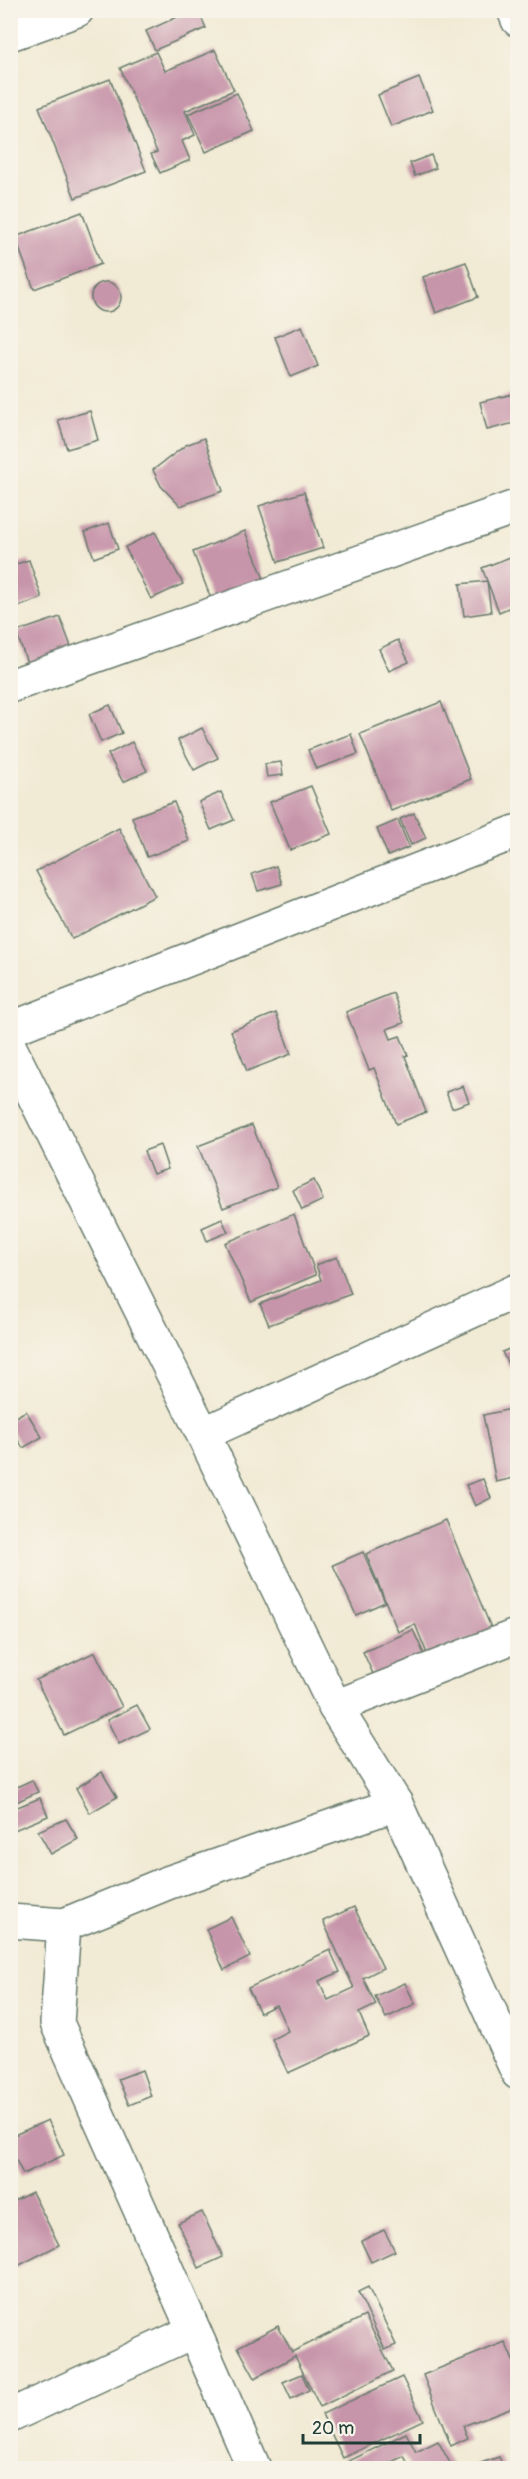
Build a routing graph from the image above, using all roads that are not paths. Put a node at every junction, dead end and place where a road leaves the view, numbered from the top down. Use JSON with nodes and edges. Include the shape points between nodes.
{"nodes":[{"id":1,"x":76,"y":10,"type":"edge"},
{"id":2,"x":514,"y":10,"type":"edge"},
{"id":3,"x":518,"y":20,"type":"edge"},
{"id":4,"x":10,"y":34,"type":"edge"},
{"id":5,"x":518,"y":506,"type":"edge"},
{"id":6,"x":10,"y":686,"type":"edge"},
{"id":7,"x":518,"y":831,"type":"edge"},
{"id":8,"x":10,"y":1029,"type":"edge"},
{"id":9,"x":10,"y":1047,"type":"edge"},
{"id":10,"x":518,"y":1290,"type":"edge"},
{"id":11,"x":203,"y":1434,"type":"junction"},
{"id":12,"x":518,"y":1635,"type":"edge"},
{"id":13,"x":335,"y":1707,"type":"junction"},
{"id":14,"x":396,"y":1804,"type":"junction"},
{"id":15,"x":10,"y":1921,"type":"edge"},
{"id":16,"x":64,"y":1925,"type":"junction"},
{"id":17,"x":518,"y":2073,"type":"edge"},
{"id":18,"x":194,"y":2331,"type":"junction"},
{"id":19,"x":10,"y":2416,"type":"edge"},
{"id":20,"x":254,"y":2469,"type":"edge"}],
"edges":[{"from":1,"to":4,"type":"street"},
{"from":2,"to":3,"type":"street"},
{"from":5,"to":6,"type":"street"},
{"from":7,"to":8,"type":"street"},
{"from":9,"to":11,"type":"street"},
{"from":10,"to":11,"type":"street"},
{"from":11,"to":13,"type":"street"},
{"from":12,"to":13,"type":"street"},
{"from":13,"to":14,"type":"street"},
{"from":14,"to":16,"type":"street","via":[[167,1883]]},
{"from":14,"to":17,"type":"street"},
{"from":15,"to":16,"type":"street"},
{"from":16,"to":18,"type":"street","via":[[57,2023]]},
{"from":18,"to":19,"type":"street"},
{"from":18,"to":20,"type":"street"}]}
